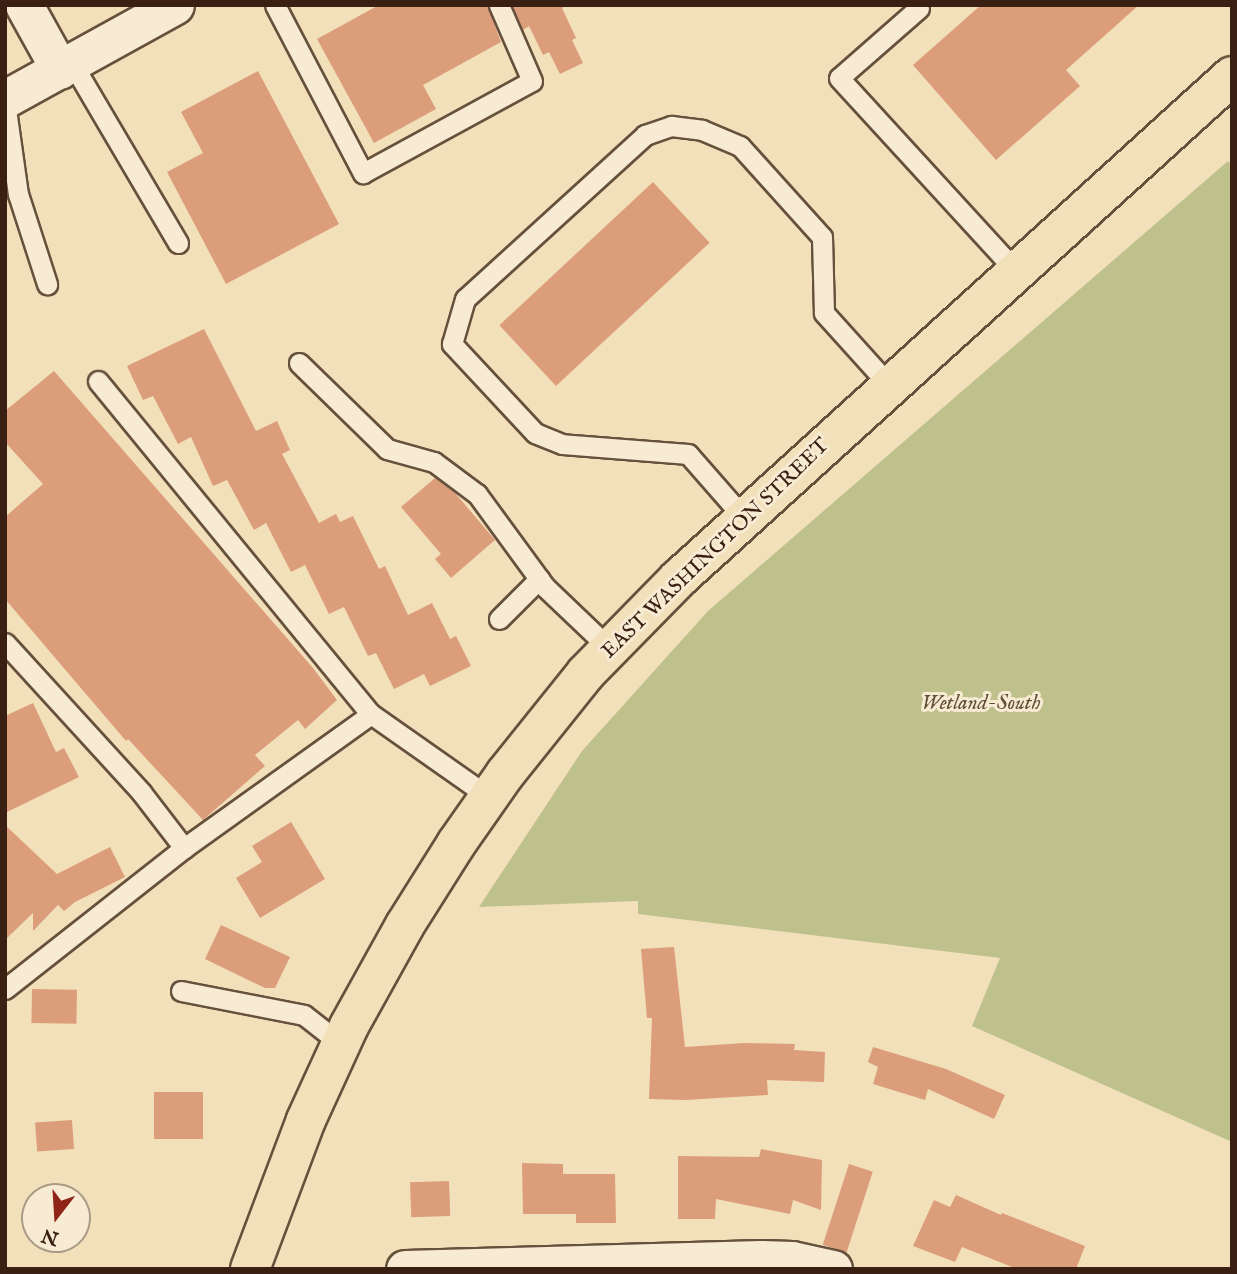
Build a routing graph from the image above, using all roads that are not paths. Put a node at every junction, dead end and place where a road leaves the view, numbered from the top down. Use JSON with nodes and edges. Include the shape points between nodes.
{"nodes":[{"id":1,"x":24,"y":5,"type":"edge"},
{"id":2,"x":175,"y":5,"type":"edge"},
{"id":3,"x":275,"y":5,"type":"edge"},
{"id":4,"x":499,"y":5,"type":"edge"},
{"id":5,"x":919,"y":8,"type":"dead end"},
{"id":6,"x":66,"y":66,"type":"junction"},
{"id":7,"x":1232,"y":76,"type":"edge"},
{"id":8,"x":5,"y":100,"type":"edge"},
{"id":9,"x":178,"y":243,"type":"dead end"},
{"id":10,"x":1016,"y":271,"type":"junction"},
{"id":11,"x":47,"y":284,"type":"dead end"},
{"id":12,"x":299,"y":363,"type":"dead end"},
{"id":13,"x":98,"y":382,"type":"dead end"},
{"id":14,"x":890,"y":386,"type":"junction"},
{"id":15,"x":744,"y":519,"type":"junction"},
{"id":16,"x":539,"y":579,"type":"junction"},
{"id":17,"x":499,"y":619,"type":"dead end"},
{"id":18,"x":5,"y":643,"type":"edge"},
{"id":19,"x":610,"y":649,"type":"junction"},
{"id":20,"x":370,"y":715,"type":"junction"},
{"id":21,"x":489,"y":797,"type":"junction"},
{"id":22,"x":184,"y":848,"type":"junction"},
{"id":23,"x":5,"y":989,"type":"edge"},
{"id":24,"x":181,"y":991,"type":"dead end"},
{"id":25,"x":341,"y":1044,"type":"junction"},
{"id":26,"x":250,"y":1269,"type":"edge"},
{"id":27,"x":405,"y":1269,"type":"edge"},
{"id":28,"x":833,"y":1269,"type":"edge"}],
"edges":[{"from":1,"to":6,"type":"street"},
{"from":2,"to":6,"type":"street"},
{"from":3,"to":4,"type":"lane","via":[[363,173],[532,81]]},
{"from":5,"to":10,"type":"lane","via":[[839,78]]},
{"from":6,"to":8,"type":"street"},
{"from":6,"to":9,"type":"lane"},
{"from":7,"to":10,"type":"main road","name":"EAST WASHINGTON STREET"},
{"from":8,"to":11,"type":"lane","via":[[18,194]]},
{"from":10,"to":14,"type":"main road","name":"EAST WASHINGTON STREET"},
{"from":12,"to":16,"type":"lane","via":[[387,449],[434,462],[477,494]]},
{"from":13,"to":20,"type":"lane"},
{"from":14,"to":15,"type":"main road","name":"EAST WASHINGTON STREET"},
{"from":14,"to":15,"type":"lane","via":[[824,313],[822,236],[740,146],[702,130],[671,126],[645,135],[465,299],[452,344],[535,433],[562,444],[688,454]]},
{"from":15,"to":19,"type":"main road","name":"EAST WASHINGTON STREET"},
{"from":16,"to":17,"type":"lane"},
{"from":16,"to":19,"type":"lane"},
{"from":18,"to":22,"type":"lane","via":[[141,792]]},
{"from":19,"to":21,"type":"main road","name":"EAST WASHINGTON STREET"},
{"from":20,"to":21,"type":"lane"},
{"from":20,"to":22,"type":"lane"},
{"from":21,"to":25,"type":"main road","name":"EAST WASHINGTON STREET","via":[[405,925]]},
{"from":22,"to":23,"type":"lane"},
{"from":24,"to":25,"type":"lane","via":[[304,1015]]},
{"from":25,"to":26,"type":"main road","name":"EAST WASHINGTON STREET","via":[[306,1120]]},
{"from":27,"to":28,"type":"street","via":[[761,1259]]}]}
